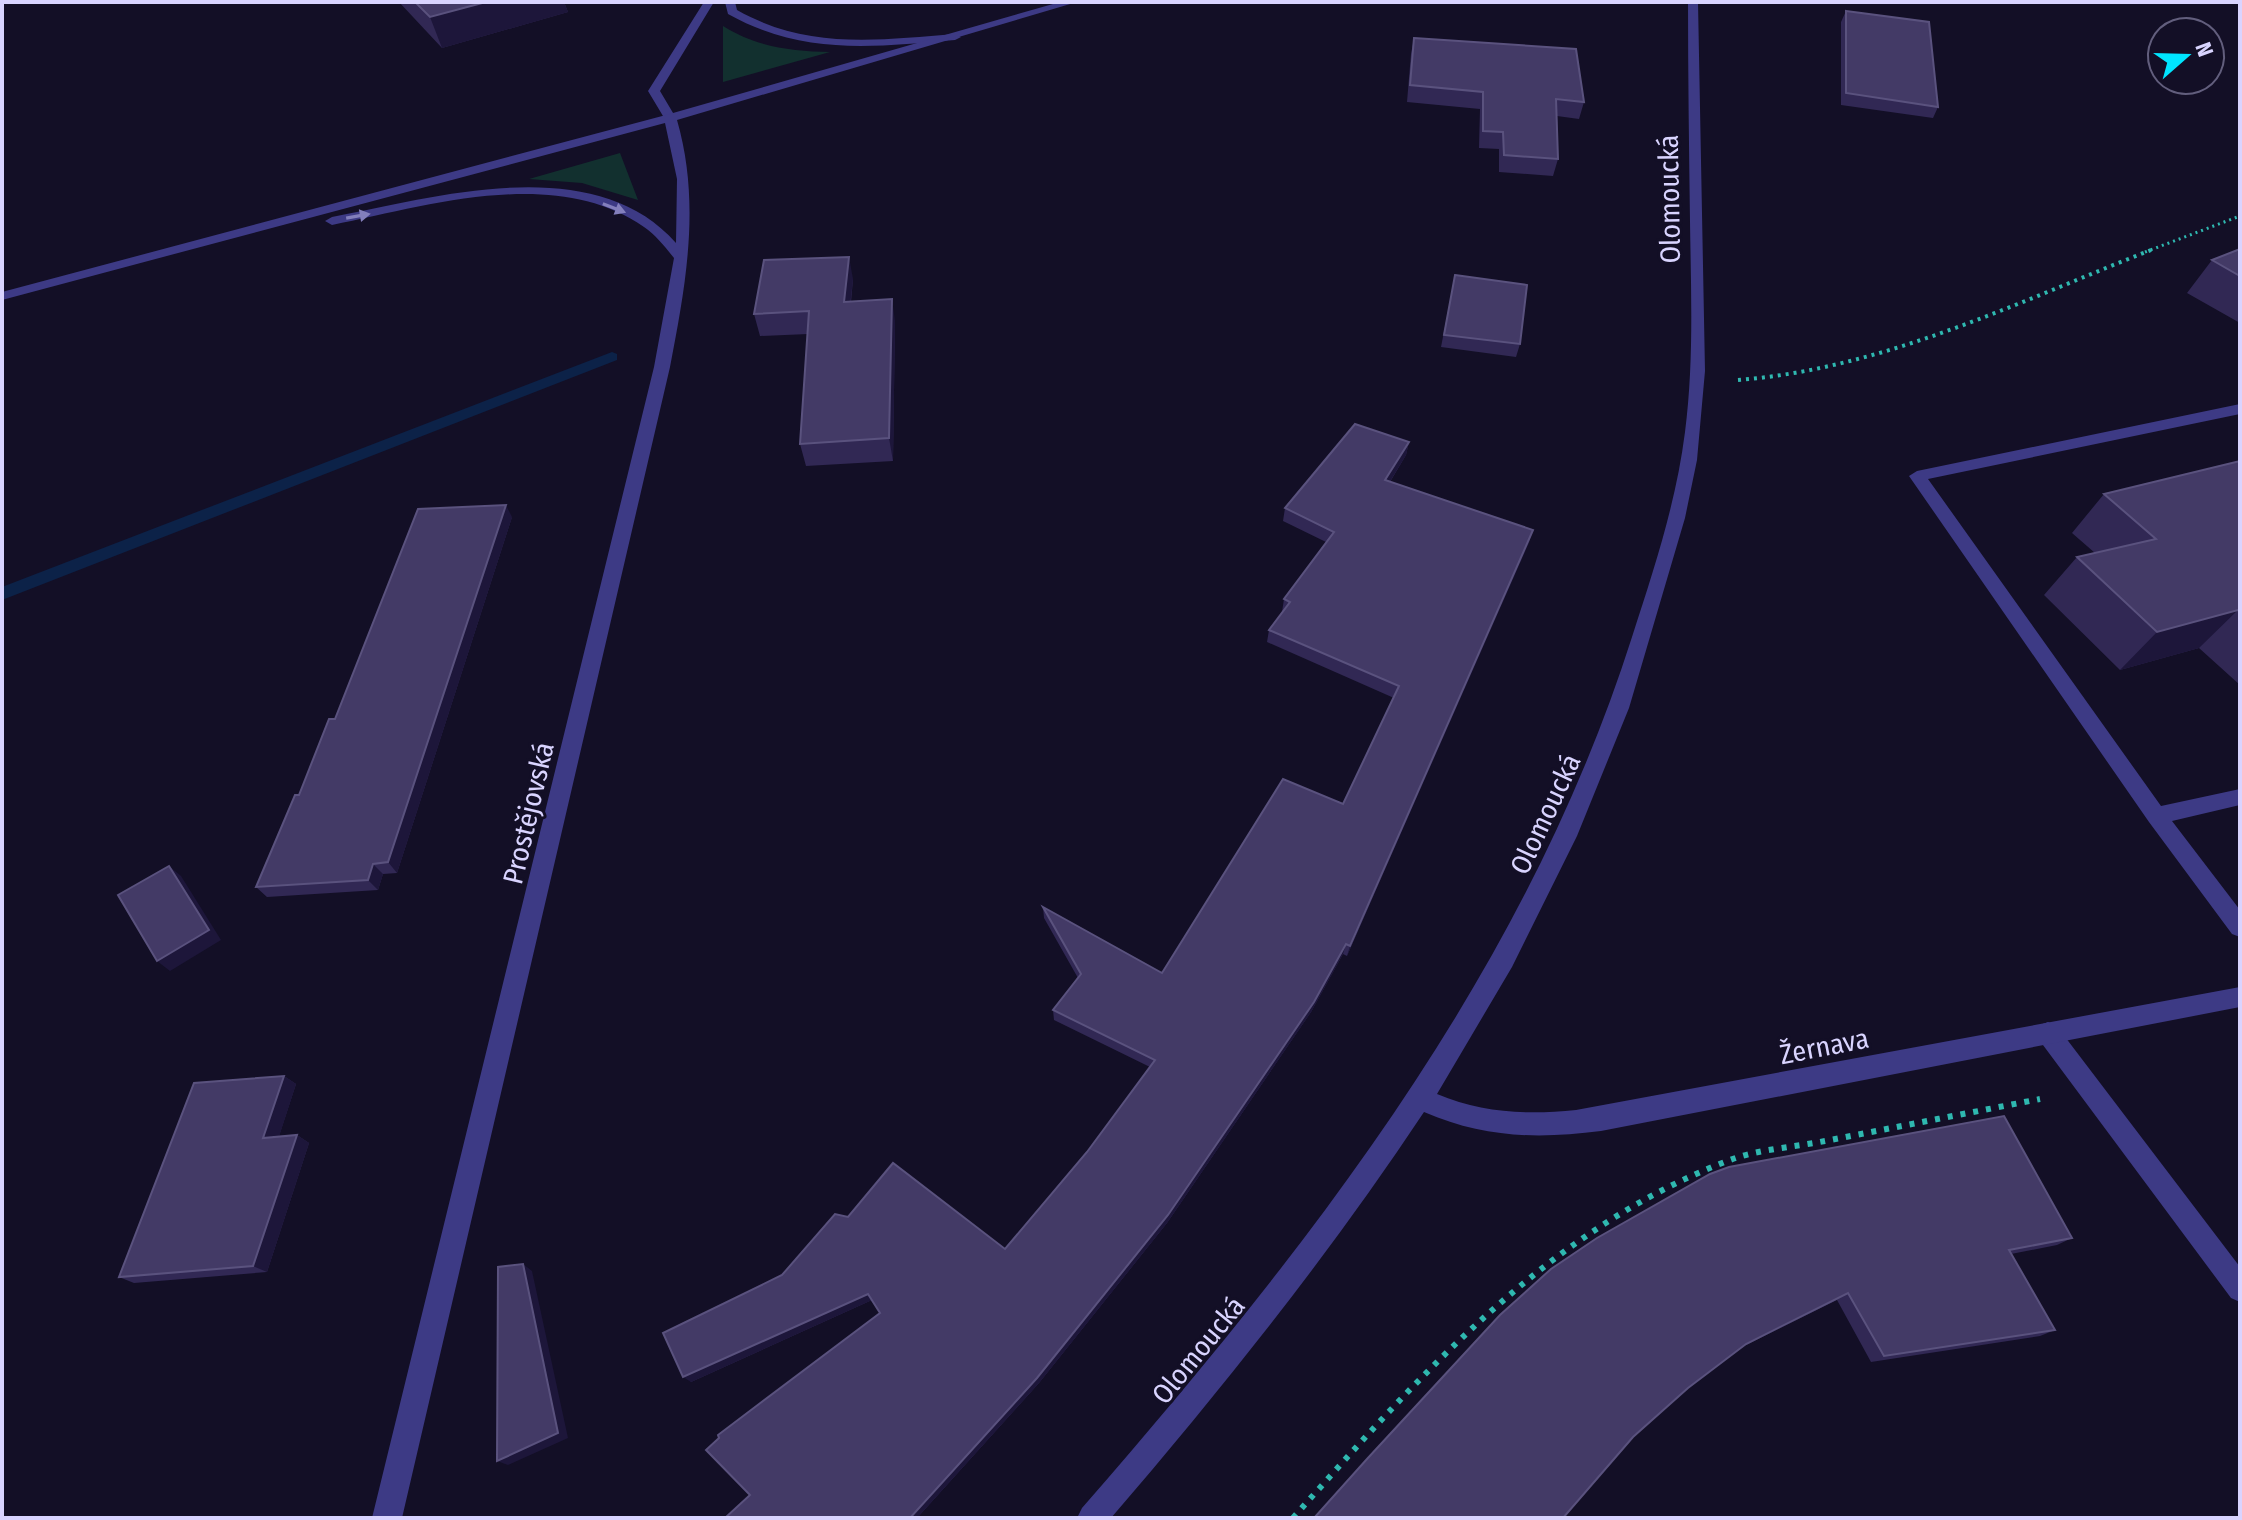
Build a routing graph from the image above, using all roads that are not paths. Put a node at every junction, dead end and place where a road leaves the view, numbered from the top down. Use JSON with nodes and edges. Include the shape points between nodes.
{"nodes":[{"id":1,"x":709,"y":2,"type":"edge"},
{"id":2,"x":730,"y":2,"type":"edge"},
{"id":3,"x":1072,"y":2,"type":"edge"},
{"id":4,"x":1693,"y":2,"type":"edge"},
{"id":5,"x":955,"y":37,"type":"junction"},
{"id":6,"x":670,"y":118,"type":"junction"},
{"id":7,"x":198,"y":244,"type":"junction"},
{"id":8,"x":681,"y":257,"type":"junction"},
{"id":9,"x":2,"y":296,"type":"edge"},
{"id":10,"x":2240,"y":409,"type":"edge"},
{"id":11,"x":2240,"y":797,"type":"edge"},
{"id":12,"x":2156,"y":816,"type":"junction"},
{"id":13,"x":2240,"y":927,"type":"edge"},
{"id":14,"x":2240,"y":997,"type":"edge"},
{"id":15,"x":2048,"y":1033,"type":"junction"},
{"id":16,"x":1421,"y":1099,"type":"junction"},
{"id":17,"x":2240,"y":1289,"type":"edge"},
{"id":18,"x":387,"y":1518,"type":"edge"},
{"id":19,"x":1092,"y":1518,"type":"edge"}],
"edges":[{"from":1,"to":6,"type":"street","name":"Prostějovská","via":[[654,91]]},
{"from":2,"to":5,"type":"street","via":[[732,12],[755,28],[804,41],[846,44]]},
{"from":3,"to":5,"type":"street"},
{"from":4,"to":16,"type":"street","name":"Olomoucká","via":[[1700,325],[1689,462],[1676,519],[1635,669],[1571,828],[1519,934]]},
{"from":5,"to":6,"type":"street"},
{"from":6,"to":7,"type":"street"},
{"from":6,"to":8,"type":"street","name":"Prostějovská","via":[[682,165]]},
{"from":7,"to":8,"type":"street","one_way":true,"via":[[455,199],[534,192],[594,201],[631,214],[661,234]]},
{"from":7,"to":9,"type":"street"},
{"from":8,"to":18,"type":"street","name":"Prostějovská","via":[[656,397]]},
{"from":10,"to":12,"type":"street","via":[[1917,476]]},
{"from":11,"to":12,"type":"street"},
{"from":12,"to":13,"type":"street"},
{"from":14,"to":15,"type":"street","name":"Žernava"},
{"from":15,"to":16,"type":"street","name":"Žernava","via":[[1555,1125],[1489,1123]]},
{"from":15,"to":17,"type":"street"},
{"from":16,"to":19,"type":"street","name":"Olomoucká","via":[[1308,1259]]}]}
